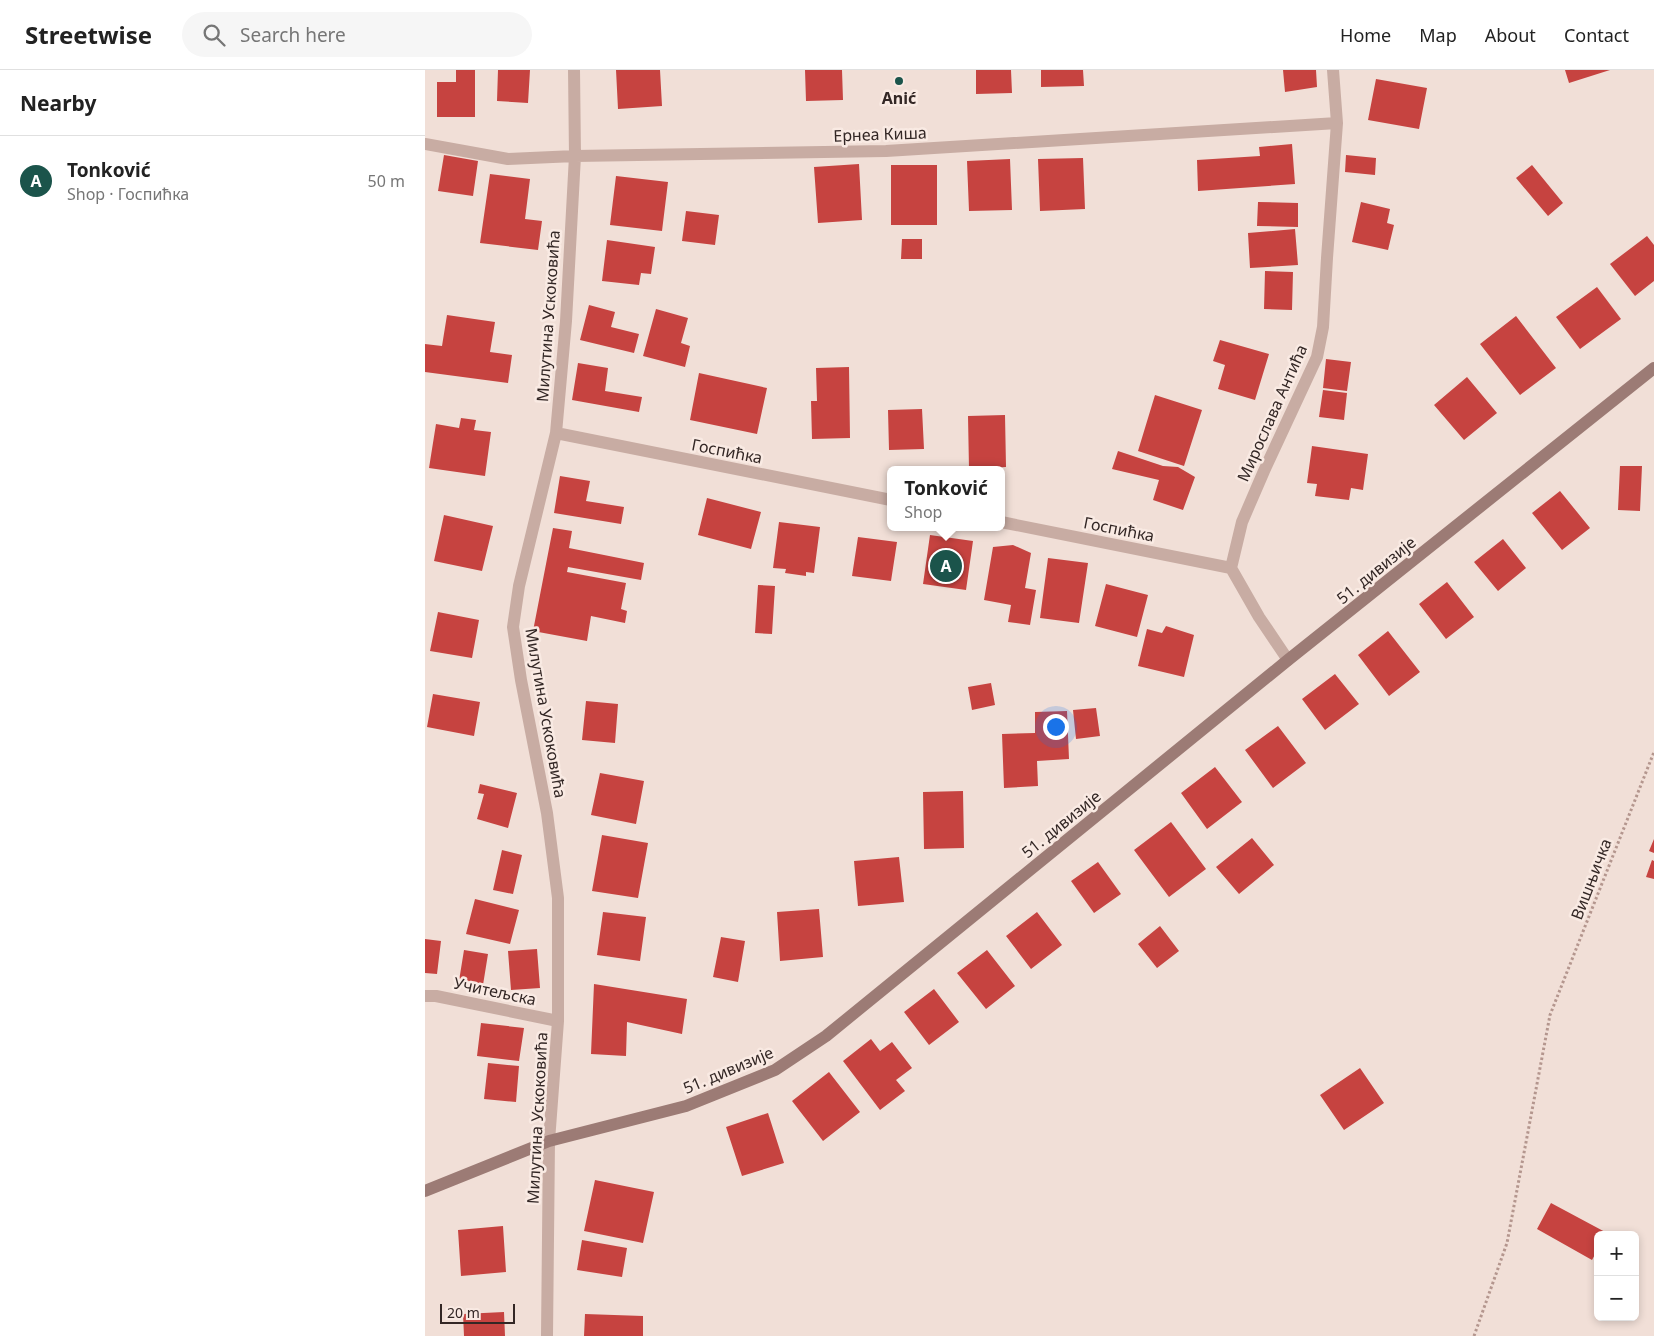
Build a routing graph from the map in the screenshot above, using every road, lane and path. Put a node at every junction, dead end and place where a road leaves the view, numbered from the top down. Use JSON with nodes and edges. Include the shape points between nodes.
{"nodes":[{"id":1,"x":574,"y":70,"type":"edge"},
{"id":2,"x":1333,"y":70,"type":"edge"},
{"id":3,"x":1337,"y":123,"type":"junction"},
{"id":4,"x":425,"y":144,"type":"edge"},
{"id":5,"x":575,"y":156,"type":"junction"},
{"id":6,"x":1654,"y":368,"type":"edge"},
{"id":7,"x":556,"y":433,"type":"junction"},
{"id":8,"x":887,"y":499,"type":"edge"},
{"id":9,"x":1005,"y":523,"type":"edge"},
{"id":10,"x":1231,"y":568,"type":"junction"},
{"id":11,"x":1288,"y":660,"type":"junction"},
{"id":12,"x":1654,"y":752,"type":"edge"},
{"id":13,"x":425,"y":996,"type":"edge"},
{"id":14,"x":558,"y":1021,"type":"junction"},
{"id":15,"x":549,"y":1141,"type":"junction"},
{"id":16,"x":425,"y":1191,"type":"edge"},
{"id":17,"x":547,"y":1336,"type":"edge"},
{"id":18,"x":1474,"y":1336,"type":"edge"}],
"edges":[{"from":1,"to":5,"type":"street","name":"Милутина Ускоковића"},
{"from":2,"to":3,"type":"street","name":"Мирослава Антића"},
{"from":3,"to":5,"type":"street","name":"Ернеа Киша","via":[[886,151]]},
{"from":3,"to":10,"type":"street","name":"Мирослава Антића","via":[[1323,327],[1317,357],[1249,505]]},
{"from":4,"to":5,"type":"street","name":"Ернеа Киша","via":[[508,159]]},
{"from":5,"to":7,"type":"street","name":"Милутина Ускоковића"},
{"from":6,"to":11,"type":"street","name":"51. дивизије"},
{"from":7,"to":8,"type":"street","name":"Госпићка"},
{"from":7,"to":14,"type":"street","name":"Милутина Ускоковића","via":[[519,586],[513,627],[547,812],[558,898]]},
{"from":9,"to":10,"type":"street","name":"Госпићка"},
{"from":10,"to":11,"type":"street","via":[[1259,618]]},
{"from":11,"to":15,"type":"street","name":"51. дивизије","via":[[826,1036],[775,1070],[686,1106]]},
{"from":12,"to":18,"type":"path","name":"Вишњичка","via":[[1550,1015],[1507,1243]]},
{"from":13,"to":14,"type":"street","name":"Учитељска"},
{"from":14,"to":15,"type":"street","name":"Милутина Ускоковића"},
{"from":15,"to":16,"type":"street","name":"51. дивизије"},
{"from":15,"to":17,"type":"street","name":"Милутина Ускоковића"}]}
